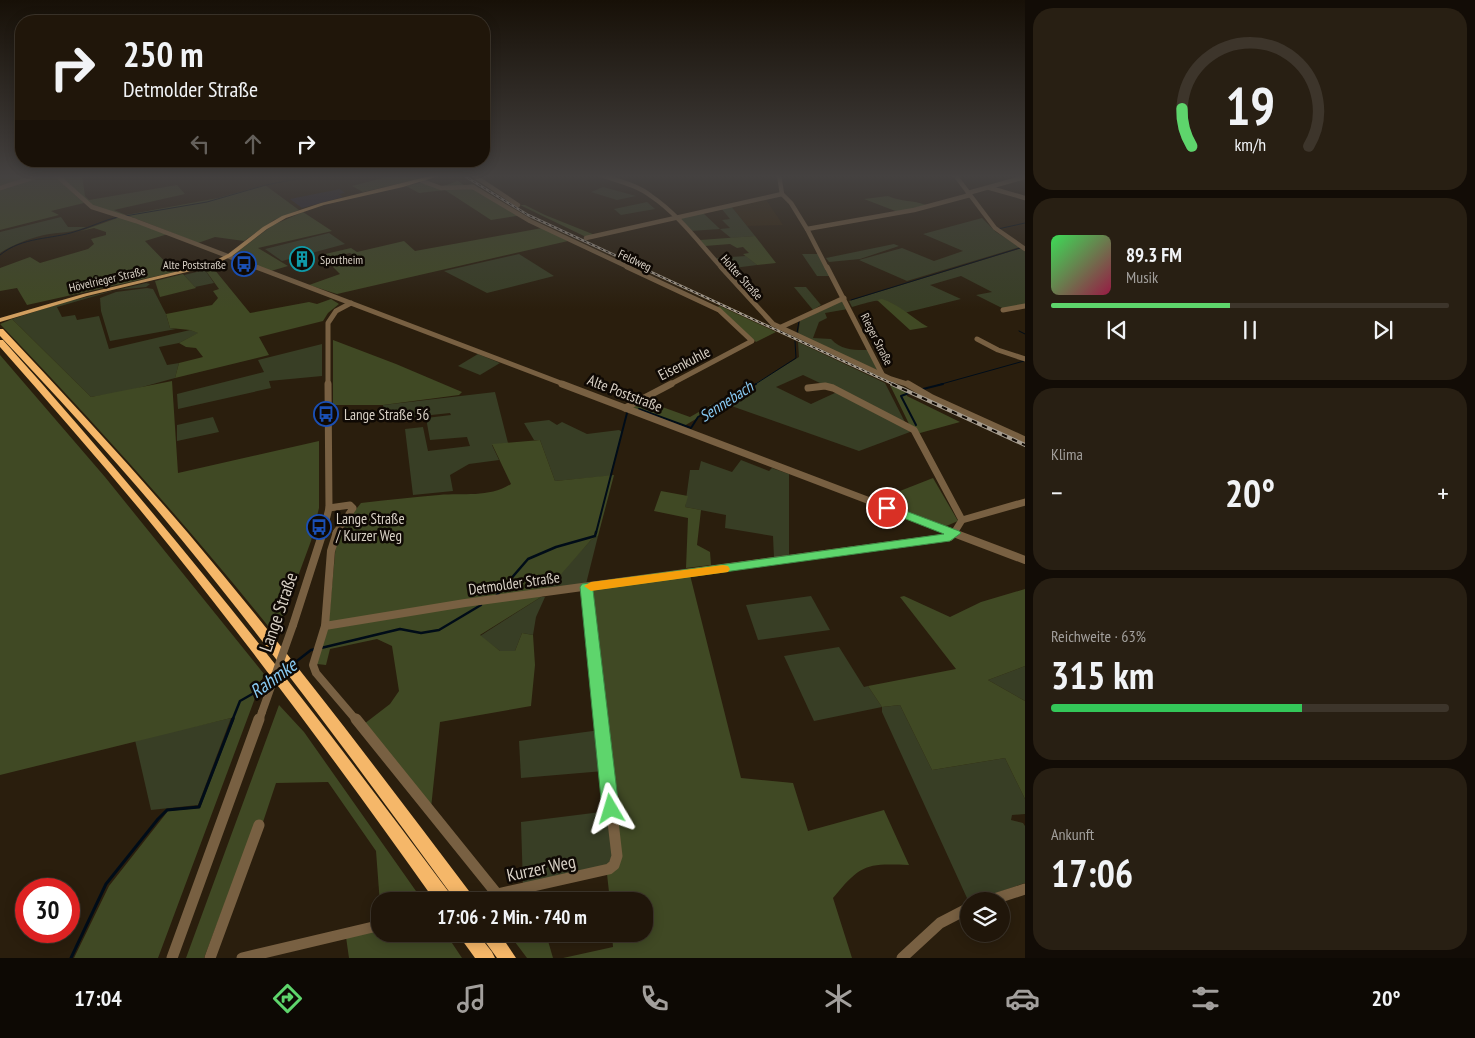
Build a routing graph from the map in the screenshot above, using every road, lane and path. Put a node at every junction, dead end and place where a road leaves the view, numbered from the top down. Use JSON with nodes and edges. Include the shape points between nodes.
{"nodes":[{"id":1,"x":131,"y":220,"type":"edge"},
{"id":2,"x":279,"y":220,"type":"edge"},
{"id":3,"x":528,"y":220,"type":"edge"},
{"id":4,"x":667,"y":220,"type":"edge"},
{"id":5,"x":677,"y":220,"type":"edge"},
{"id":6,"x":801,"y":220,"type":"edge"},
{"id":7,"x":859,"y":220,"type":"edge"},
{"id":8,"x":989,"y":220,"type":"edge"},
{"id":9,"x":807,"y":229,"type":"junction"},
{"id":10,"x":586,"y":238,"type":"dead end"},
{"id":11,"x":1025,"y":249,"type":"edge"},
{"id":12,"x":227,"y":257,"type":"junction"},
{"id":13,"x":844,"y":298,"type":"junction"},
{"id":14,"x":351,"y":303,"type":"junction"},
{"id":15,"x":1025,"y":306,"type":"edge"},
{"id":16,"x":1002,"y":310,"type":"dead end"},
{"id":17,"x":0,"y":320,"type":"edge"},
{"id":18,"x":779,"y":328,"type":"junction"},
{"id":19,"x":0,"y":331,"type":"edge"},
{"id":20,"x":977,"y":339,"type":"dead end"},
{"id":21,"x":751,"y":340,"type":"joint"},
{"id":22,"x":0,"y":342,"type":"edge"},
{"id":23,"x":1025,"y":360,"type":"edge"},
{"id":24,"x":882,"y":374,"type":"junction"},
{"id":25,"x":808,"y":388,"type":"dead end"},
{"id":26,"x":625,"y":408,"type":"junction"},
{"id":27,"x":1025,"y":440,"type":"edge"},
{"id":28,"x":1025,"y":502,"type":"edge"},
{"id":29,"x":329,"y":508,"type":"junction"},
{"id":30,"x":962,"y":520,"type":"junction"},
{"id":31,"x":954,"y":533,"type":"junction"},
{"id":32,"x":1025,"y":560,"type":"edge"},
{"id":33,"x":586,"y":587,"type":"junction"},
{"id":34,"x":325,"y":626,"type":"junction"},
{"id":35,"x":282,"y":671,"type":"junction"},
{"id":36,"x":259,"y":825,"type":"dead end"},
{"id":37,"x":1025,"y":889,"type":"edge"},
{"id":38,"x":439,"y":892,"type":"edge"},
{"id":39,"x":459,"y":892,"type":"edge"},
{"id":40,"x":1010,"y":894,"type":"edge"},
{"id":41,"x":960,"y":911,"type":"edge"},
{"id":42,"x":371,"y":927,"type":"edge"},
{"id":43,"x":474,"y":942,"type":"edge"},
{"id":44,"x":496,"y":942,"type":"edge"},
{"id":45,"x":172,"y":958,"type":"edge"},
{"id":46,"x":210,"y":958,"type":"edge"},
{"id":47,"x":242,"y":958,"type":"edge"},
{"id":48,"x":486,"y":958,"type":"edge"},
{"id":49,"x":507,"y":958,"type":"edge"},
{"id":50,"x":902,"y":958,"type":"edge"}],
"edges":[{"from":1,"to":12,"type":"street","name":"Alte Poststraße"},
{"from":2,"to":12,"type":"main road","name":"Hövelrieger Straße"},
{"from":3,"to":21,"type":"street","name":"Feldweg","via":[[719,310]]},
{"from":4,"to":10,"type":"street"},
{"from":5,"to":18,"type":"street","name":"Holter Straße"},
{"from":6,"to":9,"type":"street","name":"Rieger Straße"},
{"from":7,"to":9,"type":"street"},
{"from":8,"to":11,"type":"street","via":[[998,232]]},
{"from":9,"to":13,"type":"street","name":"Rieger Straße"},
{"from":12,"to":14,"type":"street","name":"Alte Poststraße"},
{"from":12,"to":17,"type":"main road","name":"Hövelrieger Straße","via":[[204,267],[84,295]]},
{"from":13,"to":18,"type":"street"},
{"from":13,"to":24,"type":"street","name":"Rieger Straße"},
{"from":14,"to":26,"type":"street","name":"Alte Poststraße"},
{"from":14,"to":29,"type":"street","name":"Lange Straße","via":[[336,310],[328,323]]},
{"from":15,"to":16,"type":"street"},
{"from":18,"to":24,"type":"street","name":"Holter Straße"},
{"from":19,"to":35,"type":"highway","via":[[56,390],[221,581]]},
{"from":20,"to":23,"type":"street"},
{"from":21,"to":26,"type":"street","name":"Eisenkuhle","via":[[751,343]]},
{"from":22,"to":35,"type":"highway","via":[[124,482]]},
{"from":24,"to":27,"type":"street","name":"Rieger Straße"},
{"from":25,"to":30,"type":"street","via":[[833,388],[914,430]]},
{"from":26,"to":31,"type":"street","name":"Alte Poststraße"},
{"from":28,"to":30,"type":"street"},
{"from":29,"to":34,"type":"street","via":[[350,505],[353,508],[337,530],[331,551]]},
{"from":29,"to":45,"type":"street","name":"Lange Straße","bridge":true,"via":[[293,625]]},
{"from":30,"to":31,"type":"street"},
{"from":31,"to":32,"type":"street","name":"Alte Poststraße"},
{"from":31,"to":33,"type":"street","name":"Detmolder Straße","via":[[942,538]]},
{"from":33,"to":34,"type":"street","name":"Detmolder Straße"},
{"from":33,"to":34,"type":"street","name":"Kurzer Weg","via":[[617,856],[609,870],[509,893],[496,894],[321,680],[313,665]]},
{"from":35,"to":38,"type":"highway"},
{"from":35,"to":39,"type":"highway"},
{"from":36,"to":46,"type":"street"},
{"from":37,"to":40,"type":"street"},
{"from":41,"to":50,"type":"street","via":[[939,922]]},
{"from":42,"to":47,"type":"street"},
{"from":43,"to":48,"type":"highway"},
{"from":44,"to":49,"type":"highway"}]}
